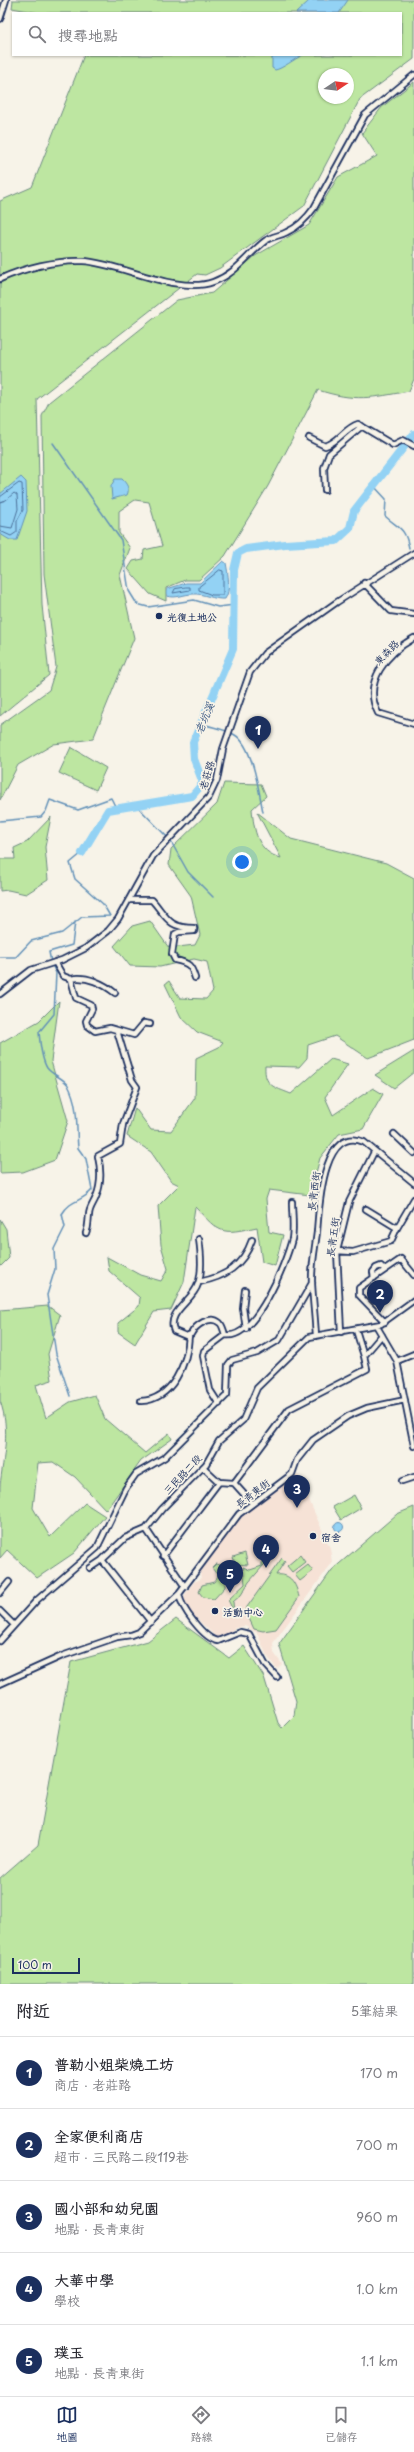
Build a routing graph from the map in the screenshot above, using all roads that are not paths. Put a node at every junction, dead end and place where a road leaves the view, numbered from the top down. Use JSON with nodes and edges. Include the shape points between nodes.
{"nodes":[{"id":1,"x":6,"y":0,"type":"edge"},
{"id":2,"x":0,"y":19,"type":"edge"},
{"id":3,"x":414,"y":75,"type":"edge"},
{"id":4,"x":0,"y":279,"type":"edge"},
{"id":5,"x":362,"y":426,"type":"junction"},
{"id":6,"x":309,"y":438,"type":"dead end"},
{"id":7,"x":412,"y":445,"type":"edge"},
{"id":8,"x":325,"y":490,"type":"dead end"},
{"id":9,"x":414,"y":553,"type":"edge"},
{"id":10,"x":364,"y":584,"type":"junction"},
{"id":11,"x":414,"y":614,"type":"edge"},
{"id":12,"x":414,"y":638,"type":"edge"},
{"id":13,"x":414,"y":724,"type":"edge"},
{"id":14,"x":129,"y":900,"type":"junction"},
{"id":15,"x":53,"y":963,"type":"junction"},
{"id":16,"x":195,"y":978,"type":"dead end"},
{"id":17,"x":71,"y":979,"type":"junction"},
{"id":18,"x":115,"y":993,"type":"dead end"},
{"id":19,"x":0,"y":994,"type":"edge"},
{"id":20,"x":150,"y":1024,"type":"dead end"},
{"id":21,"x":117,"y":1031,"type":"junction"},
{"id":22,"x":394,"y":1134,"type":"dead end"},
{"id":23,"x":374,"y":1152,"type":"junction"},
{"id":24,"x":414,"y":1153,"type":"edge"},
{"id":25,"x":414,"y":1183,"type":"edge"},
{"id":26,"x":414,"y":1199,"type":"edge"},
{"id":27,"x":292,"y":1202,"type":"dead end"},
{"id":28,"x":366,"y":1209,"type":"dead end"},
{"id":29,"x":397,"y":1228,"type":"junction"},
{"id":30,"x":86,"y":1233,"type":"dead end"},
{"id":31,"x":199,"y":1239,"type":"dead end"},
{"id":32,"x":252,"y":1240,"type":"dead end"},
{"id":33,"x":337,"y":1251,"type":"junction"},
{"id":34,"x":386,"y":1270,"type":"junction"},
{"id":35,"x":414,"y":1275,"type":"edge"},
{"id":36,"x":374,"y":1278,"type":"junction"},
{"id":37,"x":199,"y":1282,"type":"junction"},
{"id":38,"x":312,"y":1283,"type":"junction"},
{"id":39,"x":245,"y":1290,"type":"dead end"},
{"id":40,"x":414,"y":1300,"type":"edge"},
{"id":41,"x":385,"y":1322,"type":"junction"},
{"id":42,"x":376,"y":1325,"type":"junction"},
{"id":43,"x":246,"y":1329,"type":"junction"},
{"id":44,"x":356,"y":1330,"type":"junction"},
{"id":45,"x":341,"y":1332,"type":"junction"},
{"id":46,"x":225,"y":1334,"type":"junction"},
{"id":47,"x":189,"y":1335,"type":"junction"},
{"id":48,"x":382,"y":1335,"type":"junction"},
{"id":49,"x":316,"y":1336,"type":"junction"},
{"id":50,"x":414,"y":1354,"type":"edge"},
{"id":51,"x":364,"y":1356,"type":"junction"},
{"id":52,"x":398,"y":1362,"type":"junction"},
{"id":53,"x":405,"y":1400,"type":"junction"},
{"id":54,"x":141,"y":1402,"type":"dead end"},
{"id":55,"x":219,"y":1404,"type":"junction"},
{"id":56,"x":414,"y":1446,"type":"edge"},
{"id":57,"x":203,"y":1467,"type":"junction"},
{"id":58,"x":414,"y":1477,"type":"edge"},
{"id":59,"x":402,"y":1481,"type":"dead end"},
{"id":60,"x":219,"y":1482,"type":"junction"},
{"id":61,"x":234,"y":1483,"type":"junction"},
{"id":62,"x":252,"y":1503,"type":"junction"},
{"id":63,"x":146,"y":1529,"type":"junction"},
{"id":64,"x":163,"y":1556,"type":"junction"},
{"id":65,"x":102,"y":1560,"type":"junction"},
{"id":66,"x":90,"y":1568,"type":"dead end"},
{"id":67,"x":9,"y":1582,"type":"dead end"},
{"id":68,"x":185,"y":1587,"type":"junction"},
{"id":69,"x":0,"y":1594,"type":"edge"},
{"id":70,"x":179,"y":1594,"type":"junction"},
{"id":71,"x":0,"y":1611,"type":"edge"},
{"id":72,"x":151,"y":1622,"type":"junction"},
{"id":73,"x":14,"y":1625,"type":"junction"},
{"id":74,"x":0,"y":1641,"type":"edge"},
{"id":75,"x":277,"y":1677,"type":"dead end"},
{"id":76,"x":0,"y":1684,"type":"edge"}],
"edges":[{"from":1,"to":2,"type":"street"},
{"from":3,"to":4,"type":"street","via":[[365,115],[307,218],[287,232],[270,238],[234,271],[212,282],[186,284],[101,264],[68,261],[33,268]]},
{"from":5,"to":6,"type":"street","via":[[355,424],[339,440],[325,446]]},
{"from":5,"to":7,"type":"street","via":[[393,445],[403,440]]},
{"from":5,"to":8,"type":"street","via":[[329,454],[324,468]]},
{"from":9,"to":10,"type":"street","name":"老莊路"},
{"from":10,"to":11,"type":"street","via":[[391,611]]},
{"from":10,"to":14,"type":"street","name":"老莊路","via":[[265,653],[250,672],[210,797],[153,856]]},
{"from":12,"to":13,"type":"street","name":"東森路","via":[[384,664],[373,682],[372,693],[378,713]]},
{"from":14,"to":15,"type":"street","name":"老莊路","via":[[108,931],[86,948]]},
{"from":14,"to":16,"type":"street","via":[[152,900],[175,926],[194,928],[194,931],[175,934],[172,954],[174,960],[188,962],[191,965]]},
{"from":15,"to":17,"type":"street","via":[[63,976]]},
{"from":15,"to":19,"type":"street","name":"老莊路","via":[[31,970]]},
{"from":17,"to":18,"type":"street","via":[[81,978],[100,983]]},
{"from":17,"to":21,"type":"street","via":[[76,998],[91,1005],[87,1026],[98,1032],[110,1028]]},
{"from":20,"to":21,"type":"street","via":[[144,1023],[134,1035]]},
{"from":21,"to":30,"type":"street","via":[[137,1087],[136,1094],[126,1112],[120,1144],[98,1156],[98,1190],[91,1207],[90,1224]]},
{"from":22,"to":24,"type":"street"},
{"from":23,"to":25,"type":"street","name":"長青西街"},
{"from":23,"to":33,"type":"street","name":"長青五街","via":[[349,1202]]},
{"from":23,"to":38,"type":"street","name":"長青西街","via":[[364,1142],[350,1139],[342,1142],[325,1169]]},
{"from":26,"to":29,"type":"street"},
{"from":27,"to":43,"type":"street","via":[[292,1234],[288,1253],[269,1297]]},
{"from":28,"to":29,"type":"street"},
{"from":29,"to":33,"type":"street","via":[[391,1241],[353,1252]]},
{"from":31,"to":37,"type":"street"},
{"from":32,"to":37,"type":"street","via":[[248,1250],[226,1274]]},
{"from":33,"to":45,"type":"street","name":"長青五街"},
{"from":34,"to":35,"type":"street","via":[[401,1259]]},
{"from":34,"to":36,"type":"street"},
{"from":34,"to":36,"type":"street","via":[[381,1266],[376,1268],[373,1272]]},
{"from":36,"to":41,"type":"street","via":[[359,1288],[359,1295]]},
{"from":37,"to":47,"type":"street","via":[[188,1301],[172,1318],[174,1331],[180,1335]]},
{"from":38,"to":49,"type":"street","name":"長青西街"},
{"from":38,"to":55,"type":"street","via":[[279,1340],[257,1353],[232,1360],[228,1365],[227,1395]]},
{"from":39,"to":43,"type":"street","via":[[243,1308]]},
{"from":40,"to":41,"type":"street","name":"三民路二段"},
{"from":41,"to":42,"type":"street","name":"三民路二段"},
{"from":42,"to":44,"type":"street","name":"三民路二段"},
{"from":42,"to":48,"type":"street"},
{"from":43,"to":46,"type":"street","via":[[235,1334]]},
{"from":44,"to":45,"type":"street","name":"三民路二段"},
{"from":44,"to":51,"type":"street"},
{"from":45,"to":49,"type":"street","name":"三民路二段"},
{"from":46,"to":47,"type":"street","via":[[220,1323],[215,1320],[205,1321]]},
{"from":46,"to":55,"type":"street","via":[[204,1351],[203,1356],[210,1390]]},
{"from":47,"to":54,"type":"street","via":[[186,1354],[171,1386],[150,1401]]},
{"from":48,"to":51,"type":"street"},
{"from":48,"to":52,"type":"street"},
{"from":49,"to":57,"type":"street","name":"三民路二段","via":[[309,1336],[257,1388],[243,1420],[219,1441]]},
{"from":50,"to":52,"type":"street"},
{"from":51,"to":61,"type":"street","name":"長青東街","via":[[367,1369],[289,1409]]},
{"from":52,"to":53,"type":"street"},
{"from":53,"to":56,"type":"street"},
{"from":53,"to":62,"type":"street","name":"長青東街","via":[[367,1408],[329,1427],[313,1440],[298,1460],[292,1474]]},
{"from":55,"to":73,"type":"street","via":[[166,1457],[136,1474],[126,1488],[97,1548],[37,1600]]},
{"from":57,"to":60,"type":"street"},
{"from":57,"to":63,"type":"street","name":"三民路二段"},
{"from":58,"to":59,"type":"street"},
{"from":60,"to":61,"type":"street"},
{"from":60,"to":64,"type":"street"},
{"from":61,"to":62,"type":"street"},
{"from":62,"to":68,"type":"street","name":"長青東街","via":[[239,1514]]},
{"from":63,"to":64,"type":"street"},
{"from":63,"to":65,"type":"street","via":[[125,1538]]},
{"from":64,"to":68,"type":"street"},
{"from":65,"to":66,"type":"street"},
{"from":65,"to":72,"type":"street"},
{"from":67,"to":69,"type":"street"},
{"from":68,"to":70,"type":"street"},
{"from":70,"to":72,"type":"street"},
{"from":70,"to":75,"type":"street","via":[[184,1610],[212,1639],[218,1641],[240,1632],[249,1634],[265,1664]]},
{"from":71,"to":73,"type":"street"},
{"from":72,"to":76,"type":"street","via":[[139,1632],[117,1636],[62,1656]]},
{"from":73,"to":74,"type":"street"}]}
